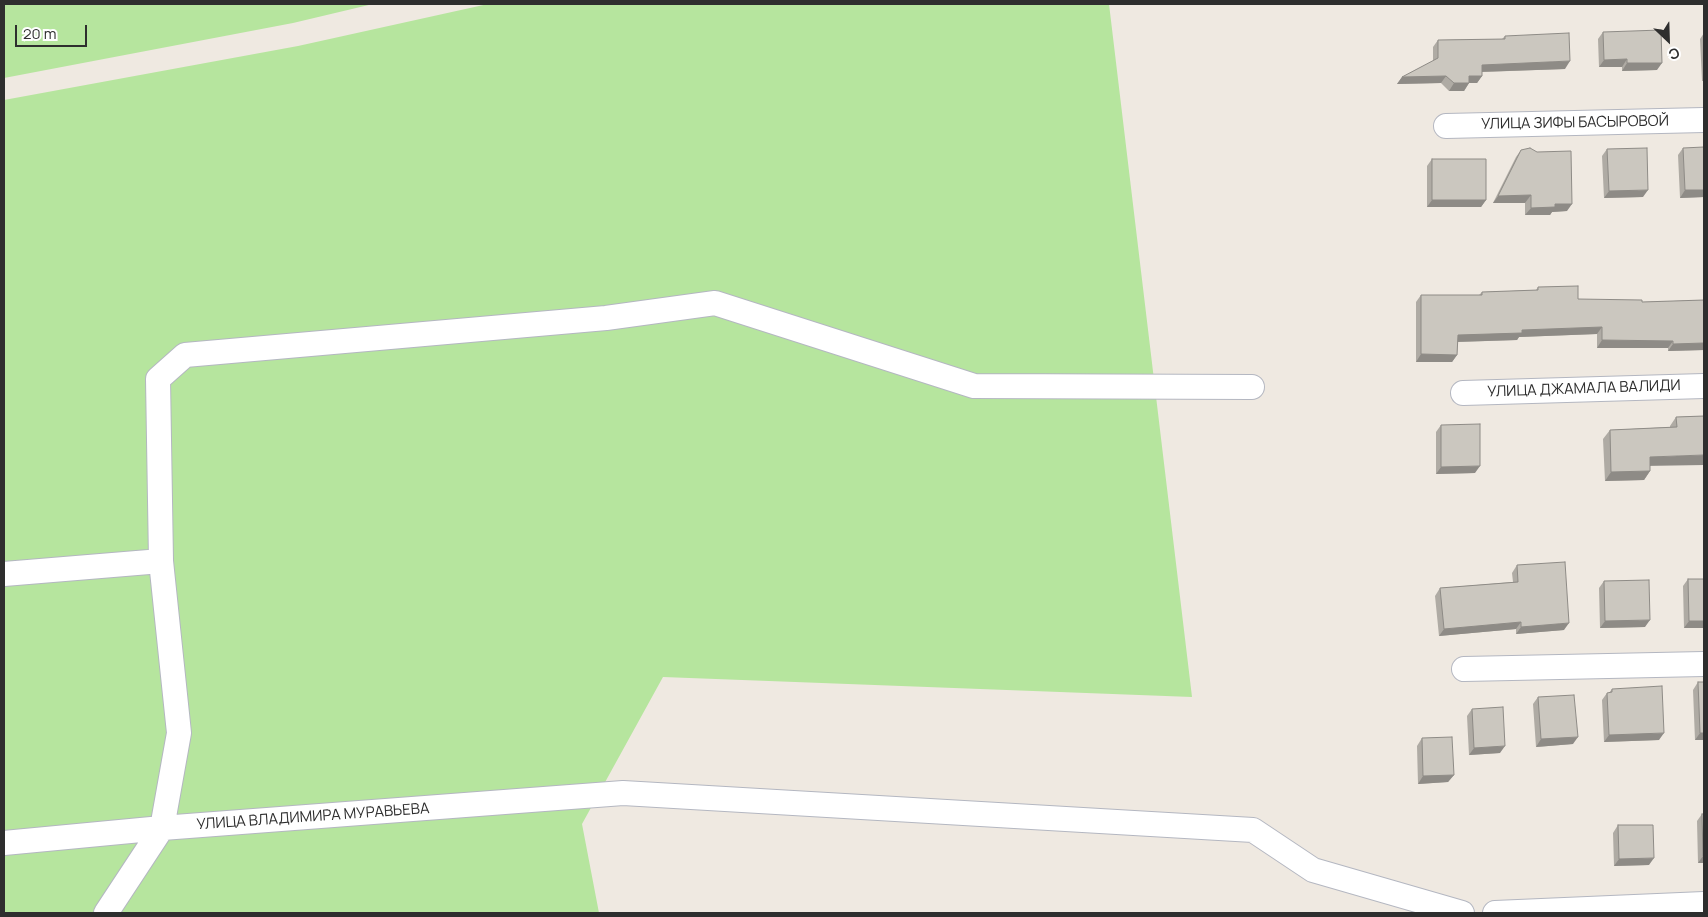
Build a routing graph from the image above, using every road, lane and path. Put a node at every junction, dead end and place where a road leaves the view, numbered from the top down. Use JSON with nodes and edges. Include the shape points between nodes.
{"nodes":[{"id":1,"x":1704,"y":120,"type":"edge"},
{"id":2,"x":1446,"y":126,"type":"dead end"},
{"id":3,"x":1704,"y":386,"type":"edge"},
{"id":4,"x":1252,"y":387,"type":"dead end"},
{"id":5,"x":1463,"y":393,"type":"dead end"},
{"id":6,"x":161,"y":561,"type":"junction"},
{"id":7,"x":4,"y":574,"type":"edge"},
{"id":8,"x":1704,"y":664,"type":"edge"},
{"id":9,"x":1464,"y":669,"type":"dead end"},
{"id":10,"x":162,"y":828,"type":"junction"},
{"id":11,"x":4,"y":843,"type":"edge"},
{"id":12,"x":1704,"y":904,"type":"edge"},
{"id":13,"x":106,"y":913,"type":"edge"},
{"id":14,"x":1462,"y":913,"type":"edge"},
{"id":15,"x":1495,"y":913,"type":"edge"}],
"edges":[{"from":1,"to":2,"type":"street","name":"УЛИЦА ЗИФЫ БАСЫРОВОЙ"},
{"from":3,"to":5,"type":"street","name":"УЛИЦА ДЖАМАЛА ВАЛИДИ"},
{"from":4,"to":6,"type":"street","via":[[974,386],[715,303],[606,318],[185,355],[158,378]]},
{"from":6,"to":7,"type":"street"},
{"from":6,"to":10,"type":"street","via":[[180,732]]},
{"from":8,"to":9,"type":"street"},
{"from":10,"to":11,"type":"street","name":"УЛИЦА ВЛАДИМИРА МУРАВЬЕВА"},
{"from":10,"to":13,"type":"street"},
{"from":10,"to":14,"type":"street","name":"УЛИЦА ВЛАДИМИРА МУРАВЬЕВА","via":[[623,793],[1253,830],[1313,870]]},
{"from":12,"to":15,"type":"street"}]}
